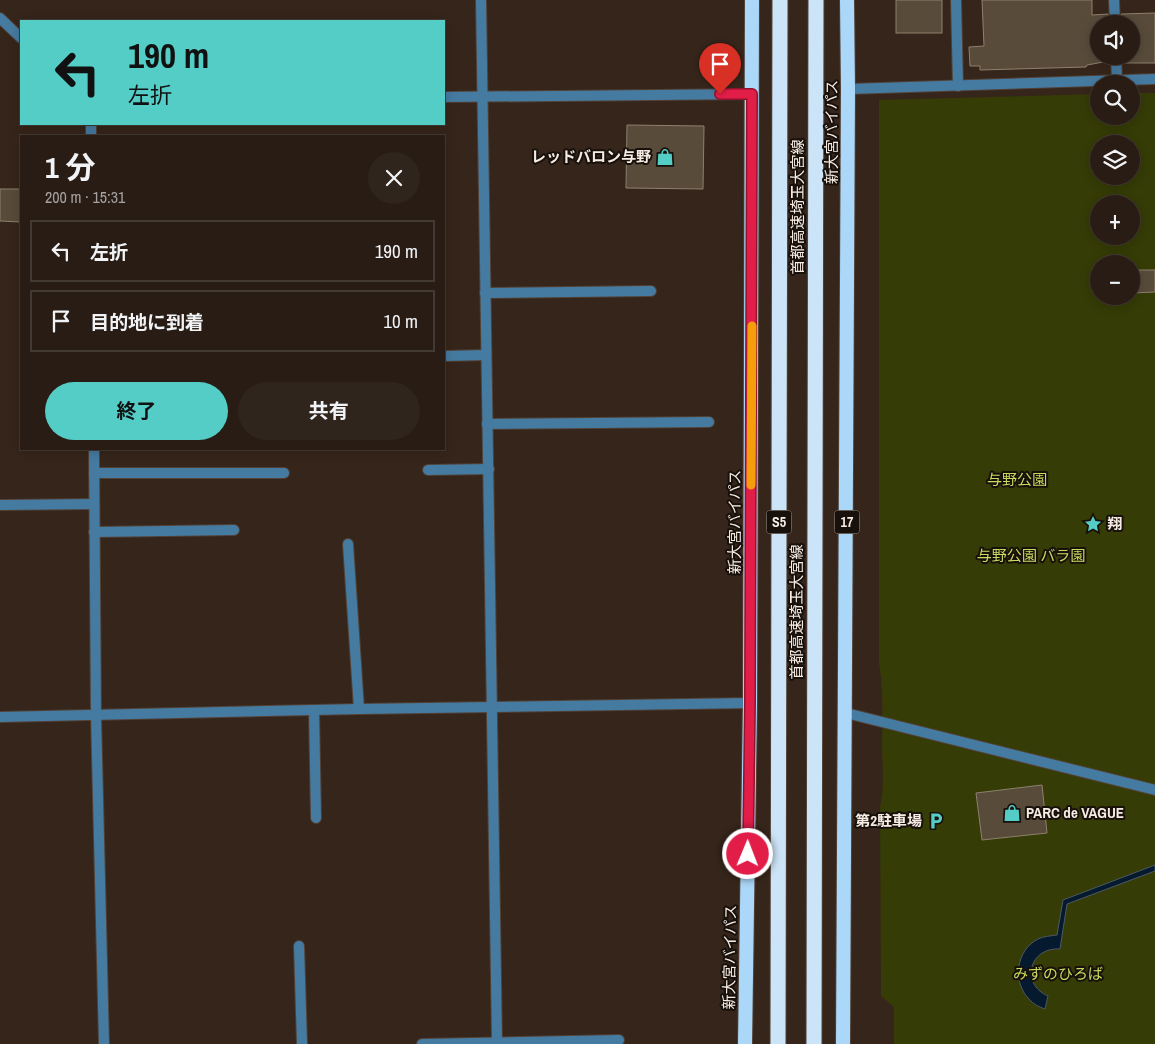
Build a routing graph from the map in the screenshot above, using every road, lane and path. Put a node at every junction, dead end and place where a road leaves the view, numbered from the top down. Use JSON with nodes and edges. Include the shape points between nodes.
{"nodes":[{"id":1,"x":481,"y":0,"type":"edge"},
{"id":2,"x":752,"y":0,"type":"edge"},
{"id":3,"x":780,"y":0,"type":"edge"},
{"id":4,"x":816,"y":0,"type":"edge"},
{"id":5,"x":847,"y":0,"type":"edge"},
{"id":6,"x":956,"y":0,"type":"edge"},
{"id":7,"x":1114,"y":0,"type":"edge"},
{"id":8,"x":1115,"y":15,"type":"edge"},
{"id":9,"x":0,"y":18,"type":"edge"},
{"id":10,"x":20,"y":37,"type":"edge"},
{"id":11,"x":1140,"y":79,"type":"edge"},
{"id":12,"x":1155,"y":79,"type":"edge"},
{"id":13,"x":1090,"y":81,"type":"edge"},
{"id":14,"x":958,"y":86,"type":"junction"},
{"id":15,"x":848,"y":89,"type":"junction"},
{"id":16,"x":752,"y":94,"type":"junction"},
{"id":17,"x":482,"y":96,"type":"junction"},
{"id":18,"x":445,"y":97,"type":"edge"},
{"id":19,"x":651,"y":291,"type":"dead end"},
{"id":20,"x":485,"y":293,"type":"junction"},
{"id":21,"x":486,"y":354,"type":"junction"},
{"id":22,"x":445,"y":356,"type":"edge"},
{"id":23,"x":709,"y":422,"type":"dead end"},
{"id":24,"x":487,"y":424,"type":"junction"},
{"id":25,"x":94,"y":450,"type":"edge"},
{"id":26,"x":488,"y":469,"type":"junction"},
{"id":27,"x":428,"y":470,"type":"dead end"},
{"id":28,"x":94,"y":473,"type":"junction"},
{"id":29,"x":284,"y":473,"type":"dead end"},
{"id":30,"x":94,"y":504,"type":"junction"},
{"id":31,"x":0,"y":505,"type":"edge"},
{"id":32,"x":234,"y":530,"type":"dead end"},
{"id":33,"x":94,"y":532,"type":"junction"},
{"id":34,"x":348,"y":544,"type":"dead end"},
{"id":35,"x":750,"y":703,"type":"junction"},
{"id":36,"x":492,"y":708,"type":"junction"},
{"id":37,"x":359,"y":709,"type":"junction"},
{"id":38,"x":314,"y":710,"type":"junction"},
{"id":39,"x":846,"y":713,"type":"junction"},
{"id":40,"x":96,"y":716,"type":"junction"},
{"id":41,"x":0,"y":717,"type":"edge"},
{"id":42,"x":1155,"y":790,"type":"edge"},
{"id":43,"x":316,"y":818,"type":"dead end"},
{"id":44,"x":298,"y":946,"type":"dead end"},
{"id":45,"x":619,"y":1040,"type":"dead end"},
{"id":46,"x":497,"y":1043,"type":"edge"},
{"id":47,"x":104,"y":1044,"type":"edge"},
{"id":48,"x":302,"y":1044,"type":"edge"},
{"id":49,"x":422,"y":1044,"type":"edge"},
{"id":50,"x":745,"y":1044,"type":"edge"},
{"id":51,"x":778,"y":1044,"type":"edge"},
{"id":52,"x":814,"y":1044,"type":"edge"},
{"id":53,"x":843,"y":1044,"type":"edge"}],
"edges":[{"from":1,"to":17,"type":"street"},
{"from":2,"to":16,"type":"highway","name":"新大宮バイパス"},
{"from":3,"to":51,"type":"highway","name":"首都高速埼玉大宮線","number":"S5"},
{"from":4,"to":52,"type":"highway","name":"首都高速埼玉大宮線"},
{"from":5,"to":15,"type":"highway","name":"新大宮バイパス","number":"17"},
{"from":6,"to":14,"type":"street"},
{"from":7,"to":8,"type":"street"},
{"from":9,"to":10,"type":"street"},
{"from":11,"to":12,"type":"street"},
{"from":13,"to":14,"type":"street"},
{"from":14,"to":15,"type":"street"},
{"from":15,"to":39,"type":"highway","name":"新大宮バイパス","number":"17"},
{"from":16,"to":17,"type":"street"},
{"from":16,"to":35,"type":"highway","name":"新大宮バイパス"},
{"from":17,"to":18,"type":"street"},
{"from":17,"to":20,"type":"street"},
{"from":19,"to":20,"type":"street"},
{"from":20,"to":21,"type":"street"},
{"from":21,"to":22,"type":"street"},
{"from":21,"to":24,"type":"street"},
{"from":23,"to":24,"type":"street"},
{"from":24,"to":26,"type":"street"},
{"from":25,"to":28,"type":"street"},
{"from":26,"to":27,"type":"street"},
{"from":26,"to":36,"type":"street"},
{"from":28,"to":29,"type":"street"},
{"from":28,"to":30,"type":"street"},
{"from":30,"to":31,"type":"street"},
{"from":30,"to":33,"type":"street"},
{"from":32,"to":33,"type":"street"},
{"from":33,"to":40,"type":"street"},
{"from":34,"to":37,"type":"street"},
{"from":35,"to":36,"type":"street"},
{"from":35,"to":50,"type":"highway","name":"新大宮バイパス"},
{"from":36,"to":37,"type":"street"},
{"from":36,"to":46,"type":"street"},
{"from":37,"to":38,"type":"street"},
{"from":38,"to":40,"type":"street"},
{"from":38,"to":43,"type":"street"},
{"from":39,"to":42,"type":"street"},
{"from":39,"to":53,"type":"highway","name":"新大宮バイパス","number":"17"},
{"from":40,"to":41,"type":"street"},
{"from":40,"to":47,"type":"street"},
{"from":44,"to":48,"type":"street"},
{"from":45,"to":46,"type":"street"},
{"from":46,"to":49,"type":"street"}]}
